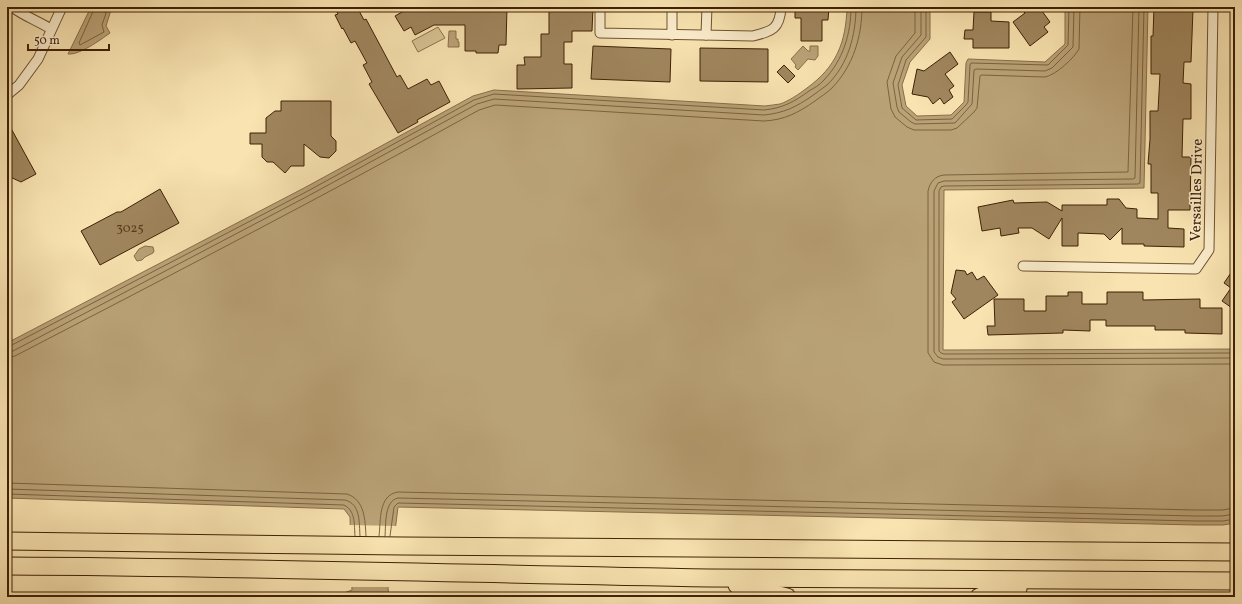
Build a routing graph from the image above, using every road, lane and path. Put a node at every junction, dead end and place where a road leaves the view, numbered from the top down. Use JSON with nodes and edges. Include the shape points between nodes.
{"nodes":[{"id":1,"x":12,"y":7,"type":"edge"},
{"id":2,"x":62,"y":7,"type":"edge"},
{"id":3,"x":600,"y":7,"type":"edge"},
{"id":4,"x":672,"y":7,"type":"edge"},
{"id":5,"x":707,"y":7,"type":"edge"},
{"id":6,"x":781,"y":7,"type":"edge"},
{"id":7,"x":1213,"y":7,"type":"edge"},
{"id":8,"x":51,"y":29,"type":"junction"},
{"id":9,"x":672,"y":35,"type":"junction"},
{"id":10,"x":706,"y":35,"type":"junction"},
{"id":11,"x":7,"y":96,"type":"edge"},
{"id":12,"x":1023,"y":266,"type":"dead end"},
{"id":13,"x":1235,"y":540,"type":"edge"},
{"id":14,"x":7,"y":541,"type":"edge"},
{"id":15,"x":43,"y":542,"type":"junction"},
{"id":16,"x":7,"y":549,"type":"edge"},
{"id":17,"x":1158,"y":550,"type":"junction"},
{"id":18,"x":1235,"y":552,"type":"edge"},
{"id":19,"x":7,"y":566,"type":"edge"},
{"id":20,"x":710,"y":578,"type":"junction"},
{"id":21,"x":1076,"y":581,"type":"junction"},
{"id":22,"x":1235,"y":581,"type":"edge"},
{"id":23,"x":787,"y":597,"type":"edge"},
{"id":24,"x":979,"y":597,"type":"edge"}],
"edges":[{"from":1,"to":8,"type":"street"},
{"from":2,"to":8,"type":"street"},
{"from":3,"to":9,"type":"street","via":[[600,33]]},
{"from":4,"to":9,"type":"street"},
{"from":5,"to":10,"type":"street"},
{"from":6,"to":10,"type":"street","via":[[781,19],[771,31],[753,36]]},
{"from":7,"to":12,"type":"street","name":"Versailles Drive","via":[[1209,250],[1196,269]]},
{"from":8,"to":11,"type":"street","via":[[38,59],[19,85]]},
{"from":9,"to":10,"type":"street"},
{"from":13,"to":17,"type":"highway"},
{"from":14,"to":15,"type":"highway"},
{"from":15,"to":16,"type":"highway"},
{"from":15,"to":17,"type":"highway"},
{"from":17,"to":18,"type":"highway"},
{"from":19,"to":20,"type":"highway"},
{"from":20,"to":21,"type":"highway"},
{"from":20,"to":23,"type":"highway"},
{"from":21,"to":22,"type":"highway"},
{"from":21,"to":24,"type":"highway"}]}
